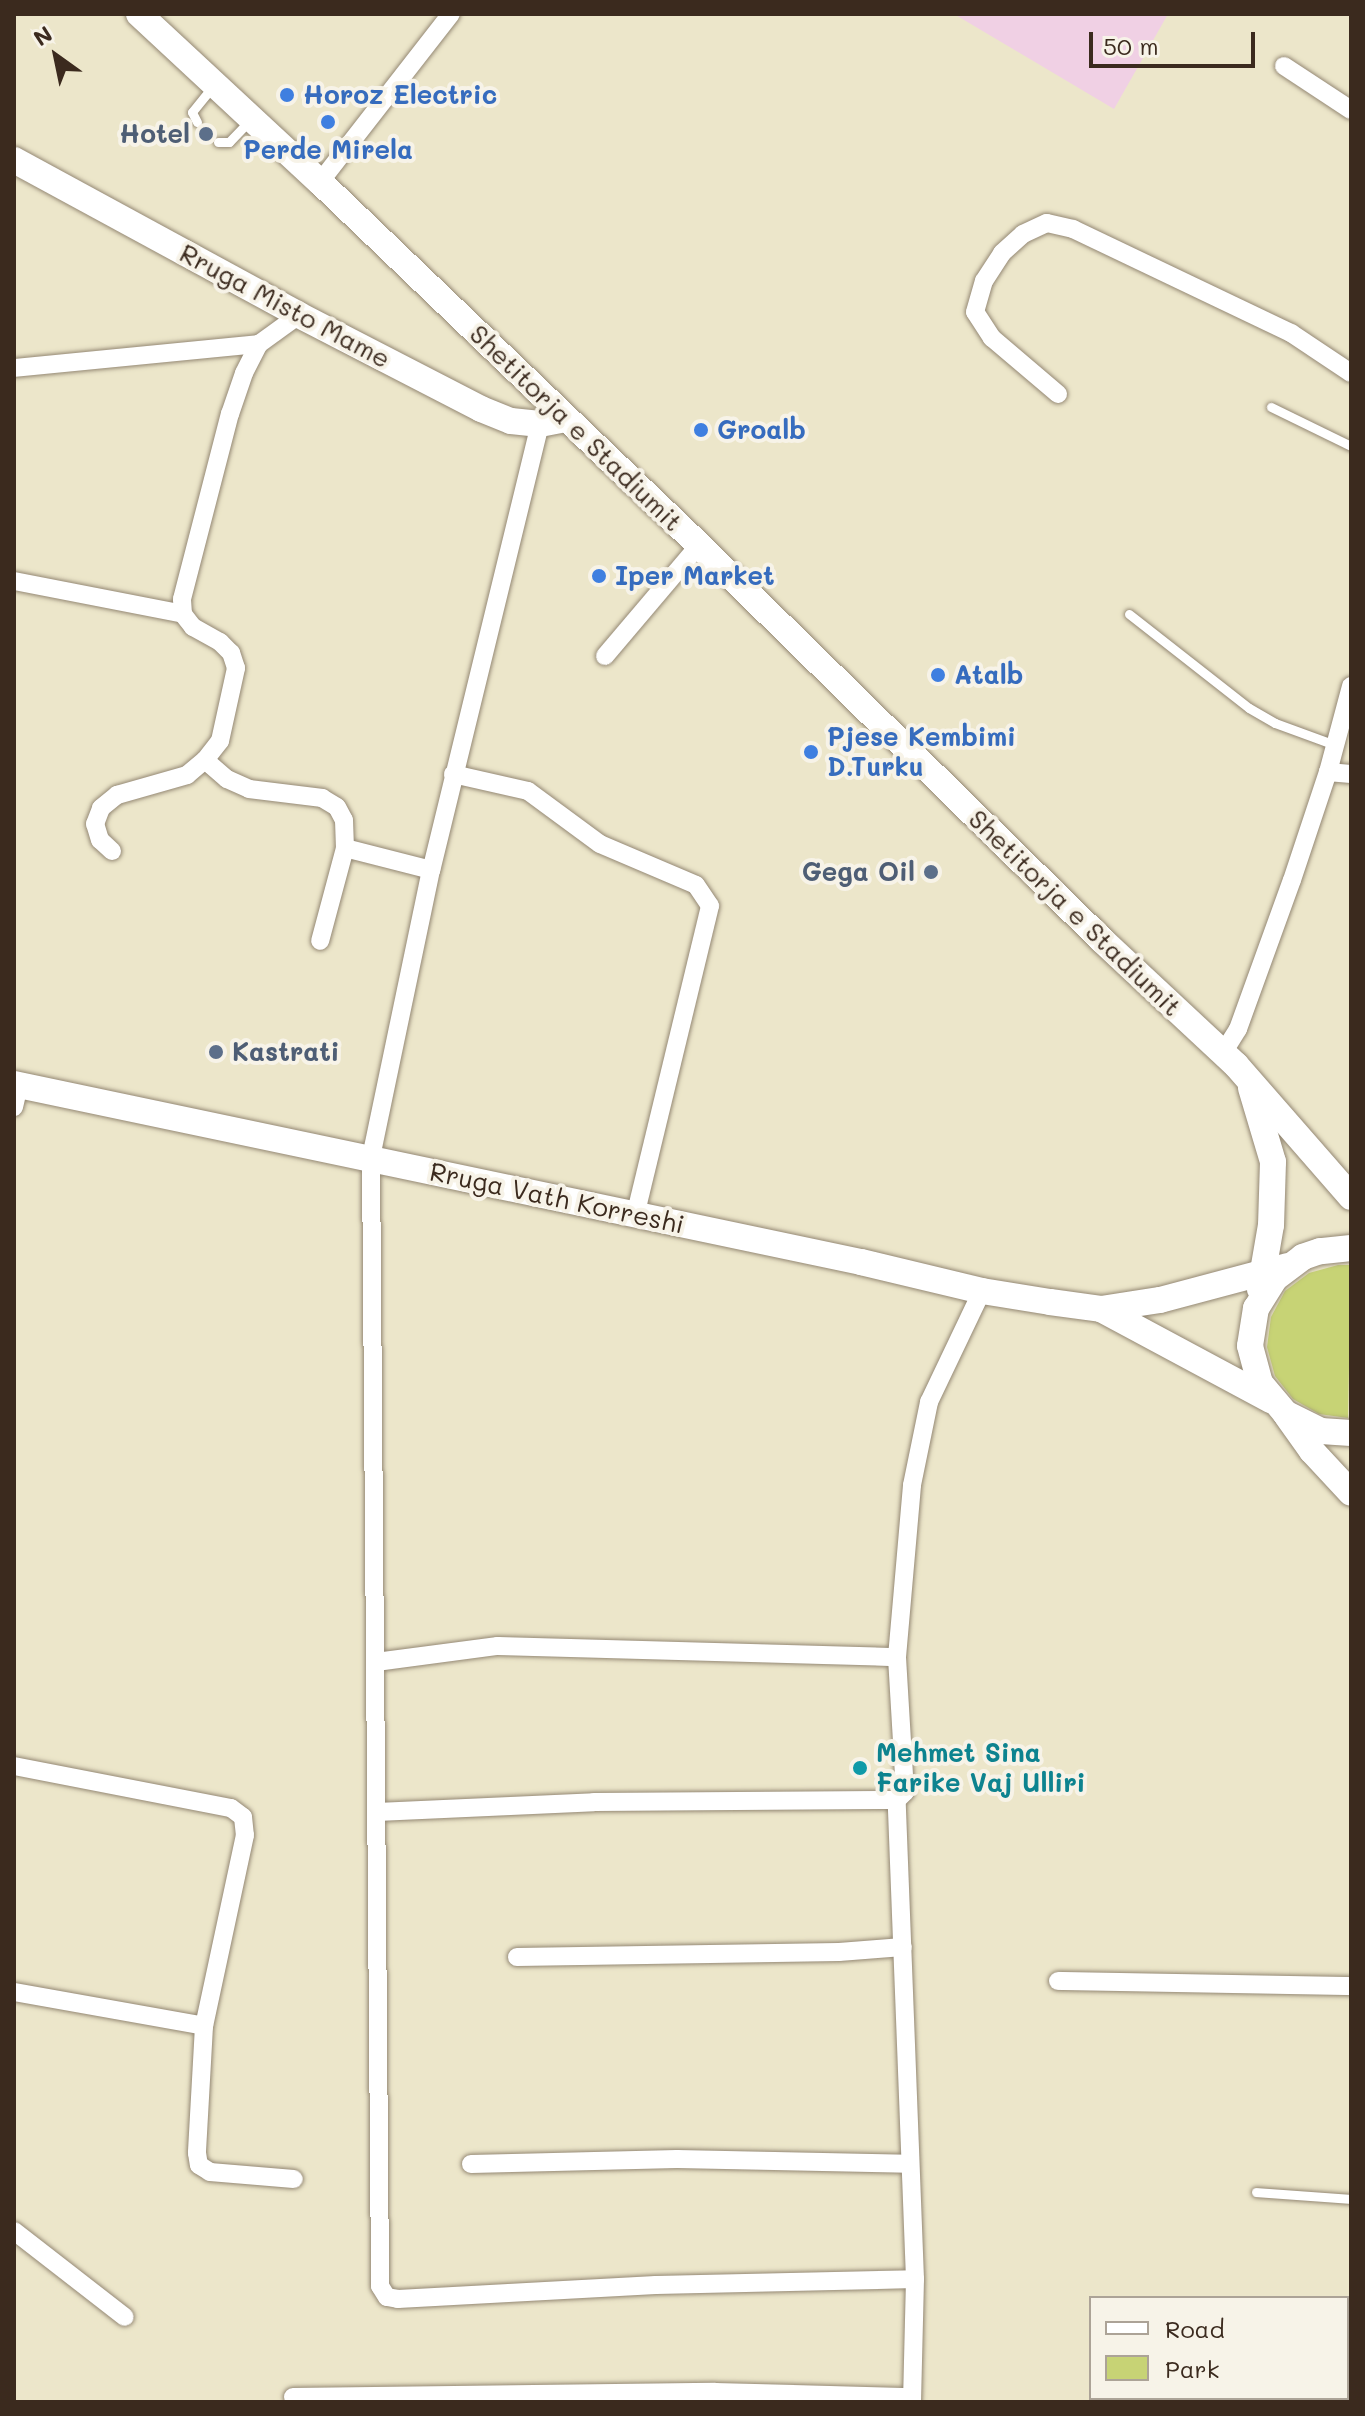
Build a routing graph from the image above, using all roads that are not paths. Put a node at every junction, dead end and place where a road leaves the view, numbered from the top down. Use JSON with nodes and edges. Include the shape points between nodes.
{"nodes":[{"id":1,"x":139,"y":14,"type":"edge"},
{"id":2,"x":451,"y":14,"type":"edge"},
{"id":3,"x":1284,"y":66,"type":"dead end"},
{"id":4,"x":215,"y":84,"type":"junction"},
{"id":5,"x":1351,"y":110,"type":"edge"},
{"id":6,"x":252,"y":118,"type":"junction"},
{"id":7,"x":197,"y":122,"type":"dead end"},
{"id":8,"x":218,"y":142,"type":"dead end"},
{"id":9,"x":14,"y":160,"type":"edge"},
{"id":10,"x":320,"y":182,"type":"junction"},
{"id":11,"x":299,"y":315,"type":"junction"},
{"id":12,"x":259,"y":344,"type":"junction"},
{"id":13,"x":14,"y":368,"type":"edge"},
{"id":14,"x":1351,"y":373,"type":"edge"},
{"id":15,"x":1058,"y":394,"type":"dead end"},
{"id":16,"x":1271,"y":407,"type":"dead end"},
{"id":17,"x":552,"y":421,"type":"junction"},
{"id":18,"x":1351,"y":446,"type":"edge"},
{"id":19,"x":699,"y":545,"type":"junction"},
{"id":20,"x":14,"y":581,"type":"edge"},
{"id":21,"x":183,"y":614,"type":"junction"},
{"id":22,"x":1129,"y":614,"type":"dead end"},
{"id":23,"x":605,"y":656,"type":"dead end"},
{"id":24,"x":1351,"y":686,"type":"edge"},
{"id":25,"x":1335,"y":745,"type":"junction"},
{"id":26,"x":205,"y":760,"type":"junction"},
{"id":27,"x":1328,"y":772,"type":"junction"},
{"id":28,"x":453,"y":774,"type":"junction"},
{"id":29,"x":1351,"y":774,"type":"edge"},
{"id":30,"x":345,"y":848,"type":"junction"},
{"id":31,"x":112,"y":851,"type":"dead end"},
{"id":32,"x":431,"y":870,"type":"junction"},
{"id":33,"x":320,"y":941,"type":"dead end"},
{"id":34,"x":1223,"y":1053,"type":"junction"},
{"id":35,"x":1249,"y":1081,"type":"junction"},
{"id":36,"x":16,"y":1092,"type":"edge"},
{"id":37,"x":371,"y":1158,"type":"junction"},
{"id":38,"x":1351,"y":1197,"type":"edge"},
{"id":39,"x":1273,"y":1199,"type":"junction"},
{"id":40,"x":635,"y":1216,"type":"junction"},
{"id":41,"x":1351,"y":1248,"type":"edge"},
{"id":42,"x":1288,"y":1266,"type":"junction"},
{"id":43,"x":1262,"y":1273,"type":"junction"},
{"id":44,"x":1201,"y":1290,"type":"junction"},
{"id":45,"x":982,"y":1291,"type":"junction"},
{"id":46,"x":1256,"y":1308,"type":"junction"},
{"id":47,"x":1101,"y":1309,"type":"junction"},
{"id":48,"x":1278,"y":1406,"type":"junction"},
{"id":49,"x":1351,"y":1433,"type":"edge"},
{"id":50,"x":1351,"y":1493,"type":"edge"},
{"id":51,"x":897,"y":1657,"type":"junction"},
{"id":52,"x":376,"y":1662,"type":"junction"},
{"id":53,"x":14,"y":1766,"type":"edge"},
{"id":54,"x":897,"y":1800,"type":"junction"},
{"id":55,"x":377,"y":1812,"type":"junction"},
{"id":56,"x":903,"y":1947,"type":"junction"},
{"id":57,"x":517,"y":1957,"type":"dead end"},
{"id":58,"x":1058,"y":1981,"type":"dead end"},
{"id":59,"x":1351,"y":1986,"type":"edge"},
{"id":60,"x":14,"y":1992,"type":"edge"},
{"id":61,"x":204,"y":2026,"type":"junction"},
{"id":62,"x":471,"y":2164,"type":"dead end"},
{"id":63,"x":908,"y":2164,"type":"junction"},
{"id":64,"x":294,"y":2179,"type":"dead end"},
{"id":65,"x":1256,"y":2192,"type":"dead end"},
{"id":66,"x":1351,"y":2199,"type":"edge"},
{"id":67,"x":14,"y":2231,"type":"edge"},
{"id":68,"x":915,"y":2279,"type":"junction"},
{"id":69,"x":125,"y":2317,"type":"dead end"},
{"id":70,"x":293,"y":2397,"type":"dead end"},
{"id":71,"x":912,"y":2400,"type":"edge"}],
"edges":[{"from":1,"to":4,"type":"main road","name":"Shetitorja e Stadiumit"},
{"from":2,"to":10,"type":"street"},
{"from":3,"to":5,"type":"street"},
{"from":4,"to":6,"type":"main road","name":"Shetitorja e Stadiumit"},
{"from":4,"to":7,"type":"lane","via":[[192,112]]},
{"from":6,"to":8,"type":"lane","via":[[229,142]]},
{"from":6,"to":10,"type":"main road","name":"Shetitorja e Stadiumit"},
{"from":9,"to":11,"type":"main road","name":"Rruga Misto Mame"},
{"from":10,"to":17,"type":"main road","name":"Shetitorja e Stadiumit"},
{"from":11,"to":12,"type":"street"},
{"from":11,"to":17,"type":"main road","name":"Rruga Misto Mame","via":[[481,409],[511,421]]},
{"from":12,"to":13,"type":"street"},
{"from":12,"to":21,"type":"street","via":[[230,414],[182,599]]},
{"from":14,"to":15,"type":"street","via":[[1291,333],[1073,229],[1047,223],[1023,234],[1002,253],[984,281],[975,312],[992,338]]},
{"from":16,"to":18,"type":"lane"},
{"from":17,"to":19,"type":"main road","name":"Shetitorja e Stadiumit"},
{"from":17,"to":28,"type":"street"},
{"from":19,"to":23,"type":"street"},
{"from":19,"to":34,"type":"main road","name":"Shetitorja e Stadiumit"},
{"from":20,"to":21,"type":"street"},
{"from":21,"to":26,"type":"street","via":[[231,653],[236,668],[220,741]]},
{"from":22,"to":25,"type":"lane","via":[[1249,708]]},
{"from":24,"to":25,"type":"street"},
{"from":25,"to":27,"type":"street"},
{"from":26,"to":30,"type":"street","via":[[249,789],[322,798],[337,807],[344,820]]},
{"from":26,"to":31,"type":"street","via":[[187,775],[117,795],[101,808],[95,824],[100,840]]},
{"from":27,"to":29,"type":"street"},
{"from":27,"to":34,"type":"street","via":[[1238,1029]]},
{"from":28,"to":32,"type":"street"},
{"from":28,"to":40,"type":"street","via":[[528,791],[600,844],[696,885],[710,906]]},
{"from":30,"to":32,"type":"street"},
{"from":30,"to":33,"type":"street"},
{"from":32,"to":37,"type":"street"},
{"from":34,"to":35,"type":"main road","name":"Shetitorja e Stadiumit"},
{"from":35,"to":38,"type":"main road","name":"Shetitorja e Stadiumit"},
{"from":35,"to":39,"type":"main road","name":"Shetitorja e Stadiumit","via":[[1271,1150]]},
{"from":36,"to":37,"type":"main road","name":"Rruga Vath Korreshi"},
{"from":37,"to":40,"type":"main road","name":"Rruga Vath Korreshi"},
{"from":37,"to":52,"type":"street"},
{"from":39,"to":43,"type":"main road","name":"Shetitorja e Stadiumit"},
{"from":39,"to":44,"type":"main road","via":[[1253,1249]]},
{"from":40,"to":45,"type":"main road","name":"Rruga Vath Korreshi"},
{"from":41,"to":42,"type":"main road","name":"Rruga Vath Korreshi","via":[[1320,1251]]},
{"from":42,"to":43,"type":"main road","name":"Rruga Vath Korreshi"},
{"from":42,"to":46,"type":"main road"},
{"from":43,"to":44,"type":"main road","name":"Rruga Vath Korreshi"},
{"from":43,"to":46,"type":"main road","name":"Shetitorja e Stadiumit"},
{"from":44,"to":47,"type":"main road","name":"Rruga Vath Korreshi"},
{"from":45,"to":47,"type":"main road","name":"Rruga Vath Korreshi"},
{"from":45,"to":51,"type":"street","via":[[929,1402],[912,1485]]},
{"from":46,"to":48,"type":"main road","name":"Shetitorja e Stadiumit","via":[[1250,1346],[1257,1374]]},
{"from":47,"to":48,"type":"main road","name":"Rruga Vath Korreshi"},
{"from":48,"to":49,"type":"main road","name":"Rruga Vath Korreshi","via":[[1321,1431]]},
{"from":48,"to":50,"type":"main road","name":"Shetitorja e Stadiumit"},
{"from":51,"to":52,"type":"street","via":[[498,1646]]},
{"from":51,"to":54,"type":"street","via":[[905,1792]]},
{"from":52,"to":55,"type":"street"},
{"from":53,"to":61,"type":"street","via":[[231,1808],[243,1817],[245,1835]]},
{"from":54,"to":55,"type":"street","via":[[594,1802]]},
{"from":54,"to":56,"type":"street"},
{"from":55,"to":68,"type":"street","via":[[380,2286],[387,2297]]},
{"from":56,"to":57,"type":"street"},
{"from":56,"to":63,"type":"street"},
{"from":58,"to":59,"type":"street"},
{"from":60,"to":61,"type":"street"},
{"from":61,"to":64,"type":"street","via":[[199,2165],[210,2172]]},
{"from":62,"to":63,"type":"street","via":[[677,2159]]},
{"from":63,"to":68,"type":"street"},
{"from":65,"to":66,"type":"lane"},
{"from":67,"to":69,"type":"street"},
{"from":68,"to":71,"type":"street"},
{"from":70,"to":71,"type":"street","via":[[715,2392]]}]}
